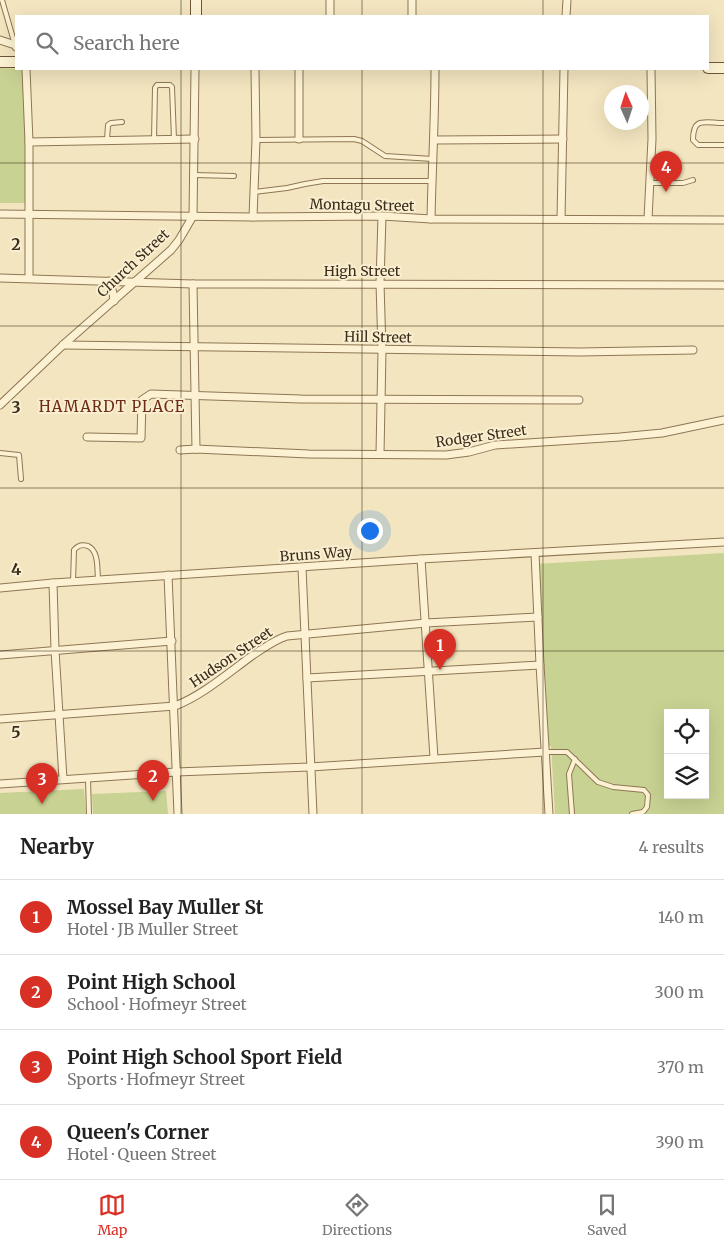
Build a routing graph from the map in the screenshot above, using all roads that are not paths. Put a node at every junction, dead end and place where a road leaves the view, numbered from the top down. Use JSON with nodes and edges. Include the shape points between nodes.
{"nodes":[{"id":1,"x":2,"y":0,"type":"edge"},
{"id":2,"x":196,"y":0,"type":"edge"},
{"id":3,"x":330,"y":0,"type":"edge"},
{"id":4,"x":412,"y":0,"type":"edge"},
{"id":5,"x":567,"y":0,"type":"edge"},
{"id":6,"x":196,"y":15,"type":"edge"},
{"id":7,"x":330,"y":15,"type":"edge"},
{"id":8,"x":412,"y":15,"type":"edge"},
{"id":9,"x":566,"y":15,"type":"edge"},
{"id":10,"x":0,"y":40,"type":"edge"},
{"id":11,"x":15,"y":43,"type":"edge"},
{"id":12,"x":15,"y":46,"type":"edge"},
{"id":13,"x":0,"y":62,"type":"edge"},
{"id":14,"x":15,"y":62,"type":"edge"},
{"id":15,"x":709,"y":68,"type":"edge"},
{"id":16,"x":724,"y":68,"type":"edge"},
{"id":17,"x":26,"y":70,"type":"edge"},
{"id":18,"x":196,"y":70,"type":"edge"},
{"id":19,"x":255,"y":70,"type":"edge"},
{"id":20,"x":299,"y":70,"type":"edge"},
{"id":21,"x":435,"y":70,"type":"edge"},
{"id":22,"x":564,"y":70,"type":"edge"},
{"id":23,"x":651,"y":70,"type":"edge"},
{"id":24,"x":122,"y":122,"type":"dead end"},
{"id":25,"x":724,"y":123,"type":"edge"},
{"id":26,"x":174,"y":139,"type":"junction"},
{"id":27,"x":195,"y":139,"type":"junction"},
{"id":28,"x":299,"y":139,"type":"junction"},
{"id":29,"x":563,"y":139,"type":"junction"},
{"id":30,"x":107,"y":140,"type":"junction"},
{"id":31,"x":154,"y":140,"type":"junction"},
{"id":32,"x":256,"y":140,"type":"junction"},
{"id":33,"x":435,"y":140,"type":"junction"},
{"id":34,"x":29,"y":142,"type":"junction"},
{"id":35,"x":724,"y":146,"type":"edge"},
{"id":36,"x":433,"y":159,"type":"junction"},
{"id":37,"x":194,"y":175,"type":"junction"},
{"id":38,"x":234,"y":176,"type":"dead end"},
{"id":39,"x":693,"y":180,"type":"dead end"},
{"id":40,"x":432,"y":181,"type":"junction"},
{"id":41,"x":650,"y":182,"type":"junction"},
{"id":42,"x":254,"y":192,"type":"junction"},
{"id":43,"x":0,"y":214,"type":"edge"},
{"id":44,"x":29,"y":214,"type":"junction"},
{"id":45,"x":193,"y":216,"type":"junction"},
{"id":46,"x":382,"y":216,"type":"junction"},
{"id":47,"x":253,"y":217,"type":"junction"},
{"id":48,"x":431,"y":219,"type":"junction"},
{"id":49,"x":561,"y":219,"type":"junction"},
{"id":50,"x":648,"y":219,"type":"junction"},
{"id":51,"x":724,"y":220,"type":"edge"},
{"id":52,"x":0,"y":278,"type":"edge"},
{"id":53,"x":29,"y":278,"type":"junction"},
{"id":54,"x":109,"y":282,"type":"junction"},
{"id":55,"x":135,"y":282,"type":"junction"},
{"id":56,"x":380,"y":283,"type":"junction"},
{"id":57,"x":193,"y":284,"type":"junction"},
{"id":58,"x":724,"y":285,"type":"edge"},
{"id":59,"x":114,"y":301,"type":"junction"},
{"id":60,"x":63,"y":344,"type":"junction"},
{"id":61,"x":195,"y":345,"type":"junction"},
{"id":62,"x":382,"y":350,"type":"junction"},
{"id":63,"x":693,"y":350,"type":"dead end"},
{"id":64,"x":195,"y":395,"type":"junction"},
{"id":65,"x":381,"y":399,"type":"junction"},
{"id":66,"x":580,"y":400,"type":"dead end"},
{"id":67,"x":0,"y":405,"type":"edge"},
{"id":68,"x":724,"y":420,"type":"edge"},
{"id":69,"x":87,"y":437,"type":"dead end"},
{"id":70,"x":196,"y":449,"type":"junction"},
{"id":71,"x":180,"y":450,"type":"dead end"},
{"id":72,"x":0,"y":453,"type":"edge"},
{"id":73,"x":380,"y":454,"type":"junction"},
{"id":74,"x":21,"y":479,"type":"dead end"},
{"id":75,"x":724,"y":542,"type":"edge"},
{"id":76,"x":535,"y":553,"type":"junction"},
{"id":77,"x":421,"y":559,"type":"junction"},
{"id":78,"x":302,"y":568,"type":"junction"},
{"id":79,"x":168,"y":575,"type":"junction"},
{"id":80,"x":98,"y":580,"type":"junction"},
{"id":81,"x":73,"y":582,"type":"junction"},
{"id":82,"x":53,"y":583,"type":"junction"},
{"id":83,"x":0,"y":588,"type":"edge"},
{"id":84,"x":538,"y":617,"type":"junction"},
{"id":85,"x":426,"y":623,"type":"junction"},
{"id":86,"x":306,"y":633,"type":"junction"},
{"id":87,"x":172,"y":641,"type":"junction"},
{"id":88,"x":55,"y":650,"type":"junction"},
{"id":89,"x":0,"y":655,"type":"edge"},
{"id":90,"x":540,"y":665,"type":"junction"},
{"id":91,"x":428,"y":670,"type":"junction"},
{"id":92,"x":307,"y":678,"type":"junction"},
{"id":93,"x":174,"y":706,"type":"junction"},
{"id":94,"x":59,"y":715,"type":"junction"},
{"id":95,"x":0,"y":719,"type":"edge"},
{"id":96,"x":545,"y":752,"type":"junction"},
{"id":97,"x":434,"y":758,"type":"junction"},
{"id":98,"x":575,"y":759,"type":"junction"},
{"id":99,"x":310,"y":767,"type":"junction"},
{"id":100,"x":176,"y":772,"type":"junction"},
{"id":101,"x":88,"y":778,"type":"junction"},
{"id":102,"x":63,"y":779,"type":"junction"},
{"id":103,"x":0,"y":784,"type":"edge"},
{"id":104,"x":89,"y":814,"type":"edge"},
{"id":105,"x":178,"y":814,"type":"edge"},
{"id":106,"x":313,"y":814,"type":"edge"},
{"id":107,"x":549,"y":814,"type":"edge"},
{"id":108,"x":572,"y":814,"type":"edge"},
{"id":109,"x":632,"y":814,"type":"edge"}],
"edges":[{"from":1,"to":11,"type":"lane"},
{"from":2,"to":6,"type":"street"},
{"from":3,"to":7,"type":"street"},
{"from":4,"to":8,"type":"street"},
{"from":5,"to":9,"type":"street"},
{"from":10,"to":12,"type":"street"},
{"from":13,"to":14,"type":"street"},
{"from":15,"to":16,"type":"street"},
{"from":17,"to":34,"type":"street"},
{"from":18,"to":27,"type":"street","name":"Church Street"},
{"from":19,"to":32,"type":"street"},
{"from":20,"to":28,"type":"street"},
{"from":21,"to":33,"type":"street"},
{"from":22,"to":29,"type":"street"},
{"from":23,"to":41,"type":"street"},
{"from":24,"to":30,"type":"lane","via":[[108,125]]},
{"from":25,"to":35,"type":"lane","via":[[700,123],[693,129],[693,140],[698,145]]},
{"from":26,"to":27,"type":"street"},
{"from":26,"to":31,"type":"street"},
{"from":26,"to":31,"type":"lane","via":[[172,87],[157,85]]},
{"from":27,"to":37,"type":"street","name":"Church Street"},
{"from":28,"to":32,"type":"lane"},
{"from":28,"to":36,"type":"lane","via":[[354,139],[385,156]]},
{"from":29,"to":33,"type":"street"},
{"from":29,"to":49,"type":"street"},
{"from":30,"to":31,"type":"street"},
{"from":30,"to":34,"type":"street"},
{"from":32,"to":42,"type":"street"},
{"from":33,"to":36,"type":"street"},
{"from":34,"to":44,"type":"street"},
{"from":36,"to":40,"type":"street"},
{"from":37,"to":38,"type":"lane"},
{"from":37,"to":45,"type":"street","name":"Church Street"},
{"from":39,"to":41,"type":"lane","via":[[683,183]]},
{"from":40,"to":42,"type":"lane","via":[[323,181]]},
{"from":40,"to":48,"type":"street"},
{"from":41,"to":50,"type":"street"},
{"from":42,"to":47,"type":"street"},
{"from":43,"to":44,"type":"street","name":"Montagu Street"},
{"from":44,"to":45,"type":"street","name":"Montagu Street"},
{"from":44,"to":53,"type":"street"},
{"from":45,"to":47,"type":"street","name":"Montagu Street"},
{"from":45,"to":55,"type":"street","name":"Church Street","via":[[179,240]]},
{"from":46,"to":47,"type":"street","name":"Montagu Street"},
{"from":46,"to":48,"type":"street","name":"Montagu Street"},
{"from":46,"to":56,"type":"street"},
{"from":48,"to":49,"type":"street","name":"Montagu Street"},
{"from":49,"to":50,"type":"street","name":"Montagu Street"},
{"from":50,"to":51,"type":"street","name":"Montagu Street"},
{"from":52,"to":53,"type":"street","name":"High Street"},
{"from":53,"to":54,"type":"street","name":"High Street"},
{"from":54,"to":55,"type":"street","name":"High Street"},
{"from":54,"to":59,"type":"street"},
{"from":55,"to":57,"type":"street","name":"High Street"},
{"from":55,"to":59,"type":"street","name":"Church Street"},
{"from":56,"to":57,"type":"street","name":"High Street"},
{"from":56,"to":58,"type":"street","name":"High Street"},
{"from":56,"to":62,"type":"street"},
{"from":57,"to":61,"type":"street"},
{"from":59,"to":60,"type":"street","name":"Church Street"},
{"from":60,"to":61,"type":"street","name":"Hill Street"},
{"from":60,"to":67,"type":"street","name":"Church Street"},
{"from":61,"to":62,"type":"street","name":"Hill Street"},
{"from":61,"to":64,"type":"street"},
{"from":62,"to":63,"type":"street","name":"Hill Street"},
{"from":62,"to":65,"type":"street"},
{"from":64,"to":65,"type":"street"},
{"from":64,"to":69,"type":"street","via":[[151,394],[142,400],[141,438]]},
{"from":64,"to":70,"type":"street"},
{"from":65,"to":66,"type":"street"},
{"from":65,"to":73,"type":"street"},
{"from":68,"to":73,"type":"street","name":"Rodger Street","via":[[662,433],[495,444],[446,455]]},
{"from":70,"to":71,"type":"street","name":"Rodger Street"},
{"from":70,"to":73,"type":"street","name":"Rodger Street"},
{"from":72,"to":74,"type":"lane","via":[[19,455]]},
{"from":75,"to":76,"type":"street","name":"Bruns Way"},
{"from":76,"to":77,"type":"street","name":"Bruns Way"},
{"from":76,"to":84,"type":"street"},
{"from":77,"to":78,"type":"street","name":"Bruns Way"},
{"from":77,"to":85,"type":"street"},
{"from":78,"to":79,"type":"street","name":"Bruns Way"},
{"from":78,"to":86,"type":"street"},
{"from":79,"to":80,"type":"street","name":"Bruns Way"},
{"from":79,"to":87,"type":"street"},
{"from":80,"to":81,"type":"street","name":"Bruns Way"},
{"from":80,"to":81,"type":"lane","via":[[96,553],[84,545],[74,550]]},
{"from":81,"to":82,"type":"street","name":"Bruns Way"},
{"from":82,"to":83,"type":"street","name":"Bruns Way"},
{"from":82,"to":88,"type":"street"},
{"from":84,"to":85,"type":"street","name":"Hudson Street"},
{"from":84,"to":90,"type":"street"},
{"from":85,"to":86,"type":"street","name":"Hudson Street"},
{"from":85,"to":91,"type":"street"},
{"from":86,"to":92,"type":"street"},
{"from":86,"to":93,"type":"street","name":"Hudson Street","via":[[274,641],[200,693]]},
{"from":87,"to":88,"type":"street"},
{"from":87,"to":93,"type":"street"},
{"from":88,"to":89,"type":"street"},
{"from":88,"to":94,"type":"street"},
{"from":90,"to":91,"type":"street"},
{"from":90,"to":96,"type":"street"},
{"from":91,"to":92,"type":"street"},
{"from":91,"to":97,"type":"street"},
{"from":92,"to":99,"type":"street"},
{"from":93,"to":94,"type":"street","name":"Hudson Street"},
{"from":93,"to":100,"type":"street"},
{"from":94,"to":95,"type":"street","name":"Hudson Street"},
{"from":94,"to":102,"type":"street"},
{"from":96,"to":97,"type":"street"},
{"from":96,"to":98,"type":"lane","via":[[563,751]]},
{"from":96,"to":107,"type":"street"},
{"from":97,"to":99,"type":"street"},
{"from":98,"to":108,"type":"lane","via":[[569,774]]},
{"from":98,"to":109,"type":"lane","via":[[598,782],[646,792],[647,807],[643,812]]},
{"from":99,"to":100,"type":"street"},
{"from":99,"to":106,"type":"street"},
{"from":100,"to":101,"type":"street"},
{"from":100,"to":105,"type":"street"},
{"from":101,"to":102,"type":"street"},
{"from":101,"to":104,"type":"lane"},
{"from":102,"to":103,"type":"street"}]}
